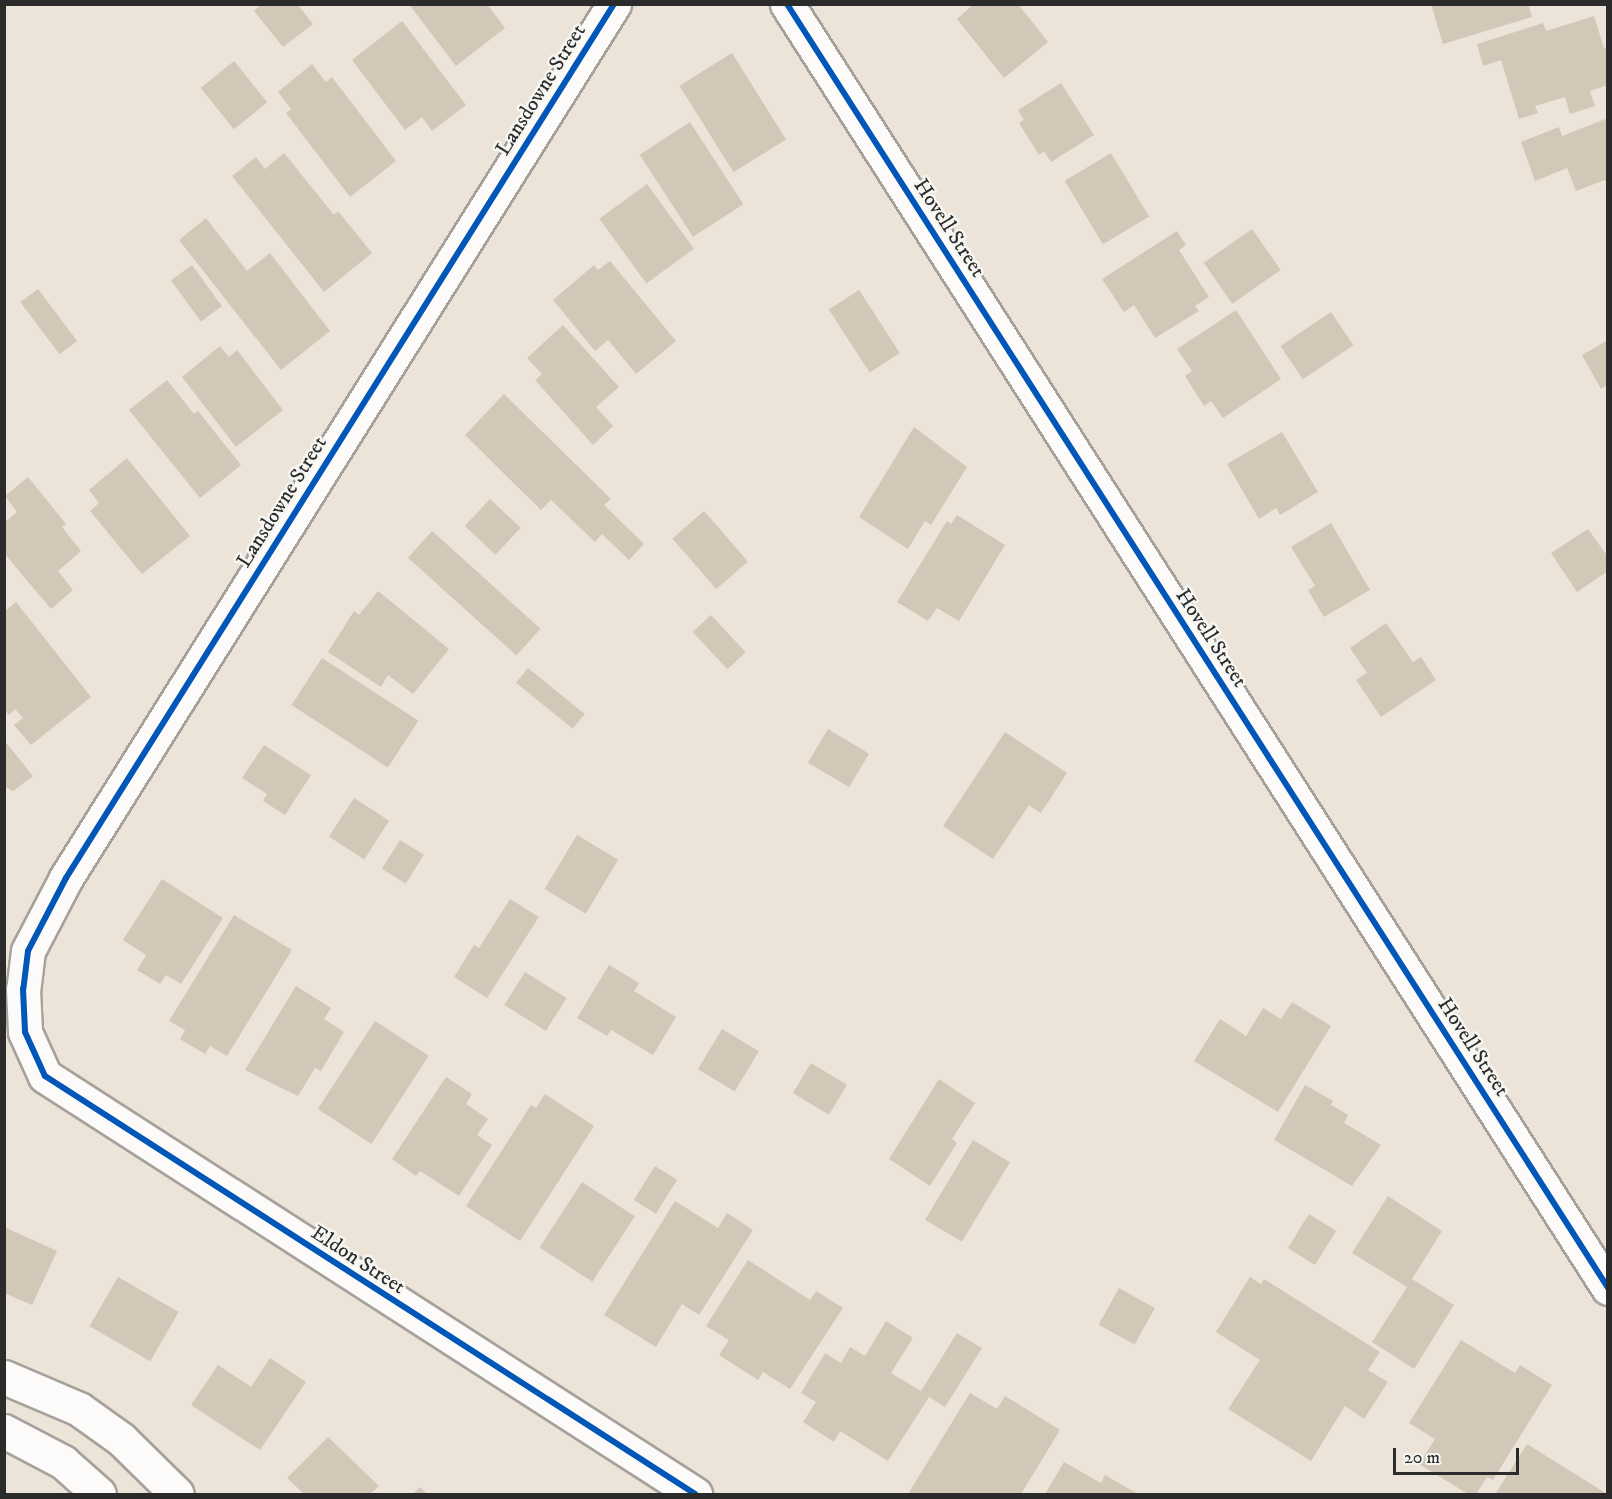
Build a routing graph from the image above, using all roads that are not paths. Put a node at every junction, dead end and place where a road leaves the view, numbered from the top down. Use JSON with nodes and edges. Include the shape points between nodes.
{"nodes":[{"id":1,"x":614,"y":4,"type":"edge"},
{"id":2,"x":787,"y":4,"type":"edge"},
{"id":3,"x":25,"y":1032,"type":"joint"},
{"id":4,"x":1608,"y":1288,"type":"edge"},
{"id":5,"x":4,"y":1377,"type":"edge"},
{"id":6,"x":4,"y":1431,"type":"edge"},
{"id":7,"x":99,"y":1494,"type":"edge"},
{"id":8,"x":177,"y":1494,"type":"edge"},
{"id":9,"x":695,"y":1494,"type":"edge"}],
"edges":[{"from":1,"to":3,"type":"street","name":"Lansdowne Street","via":[[66,878],[28,951],[23,989]]},
{"from":2,"to":4,"type":"street","name":"Hovell Street"},
{"from":3,"to":9,"type":"street","name":"Eldon Street","via":[[45,1076],[84,1104]]},
{"from":5,"to":8,"type":"street","via":[[79,1409],[121,1439]]},
{"from":6,"to":7,"type":"street","via":[[63,1462]]}]}
